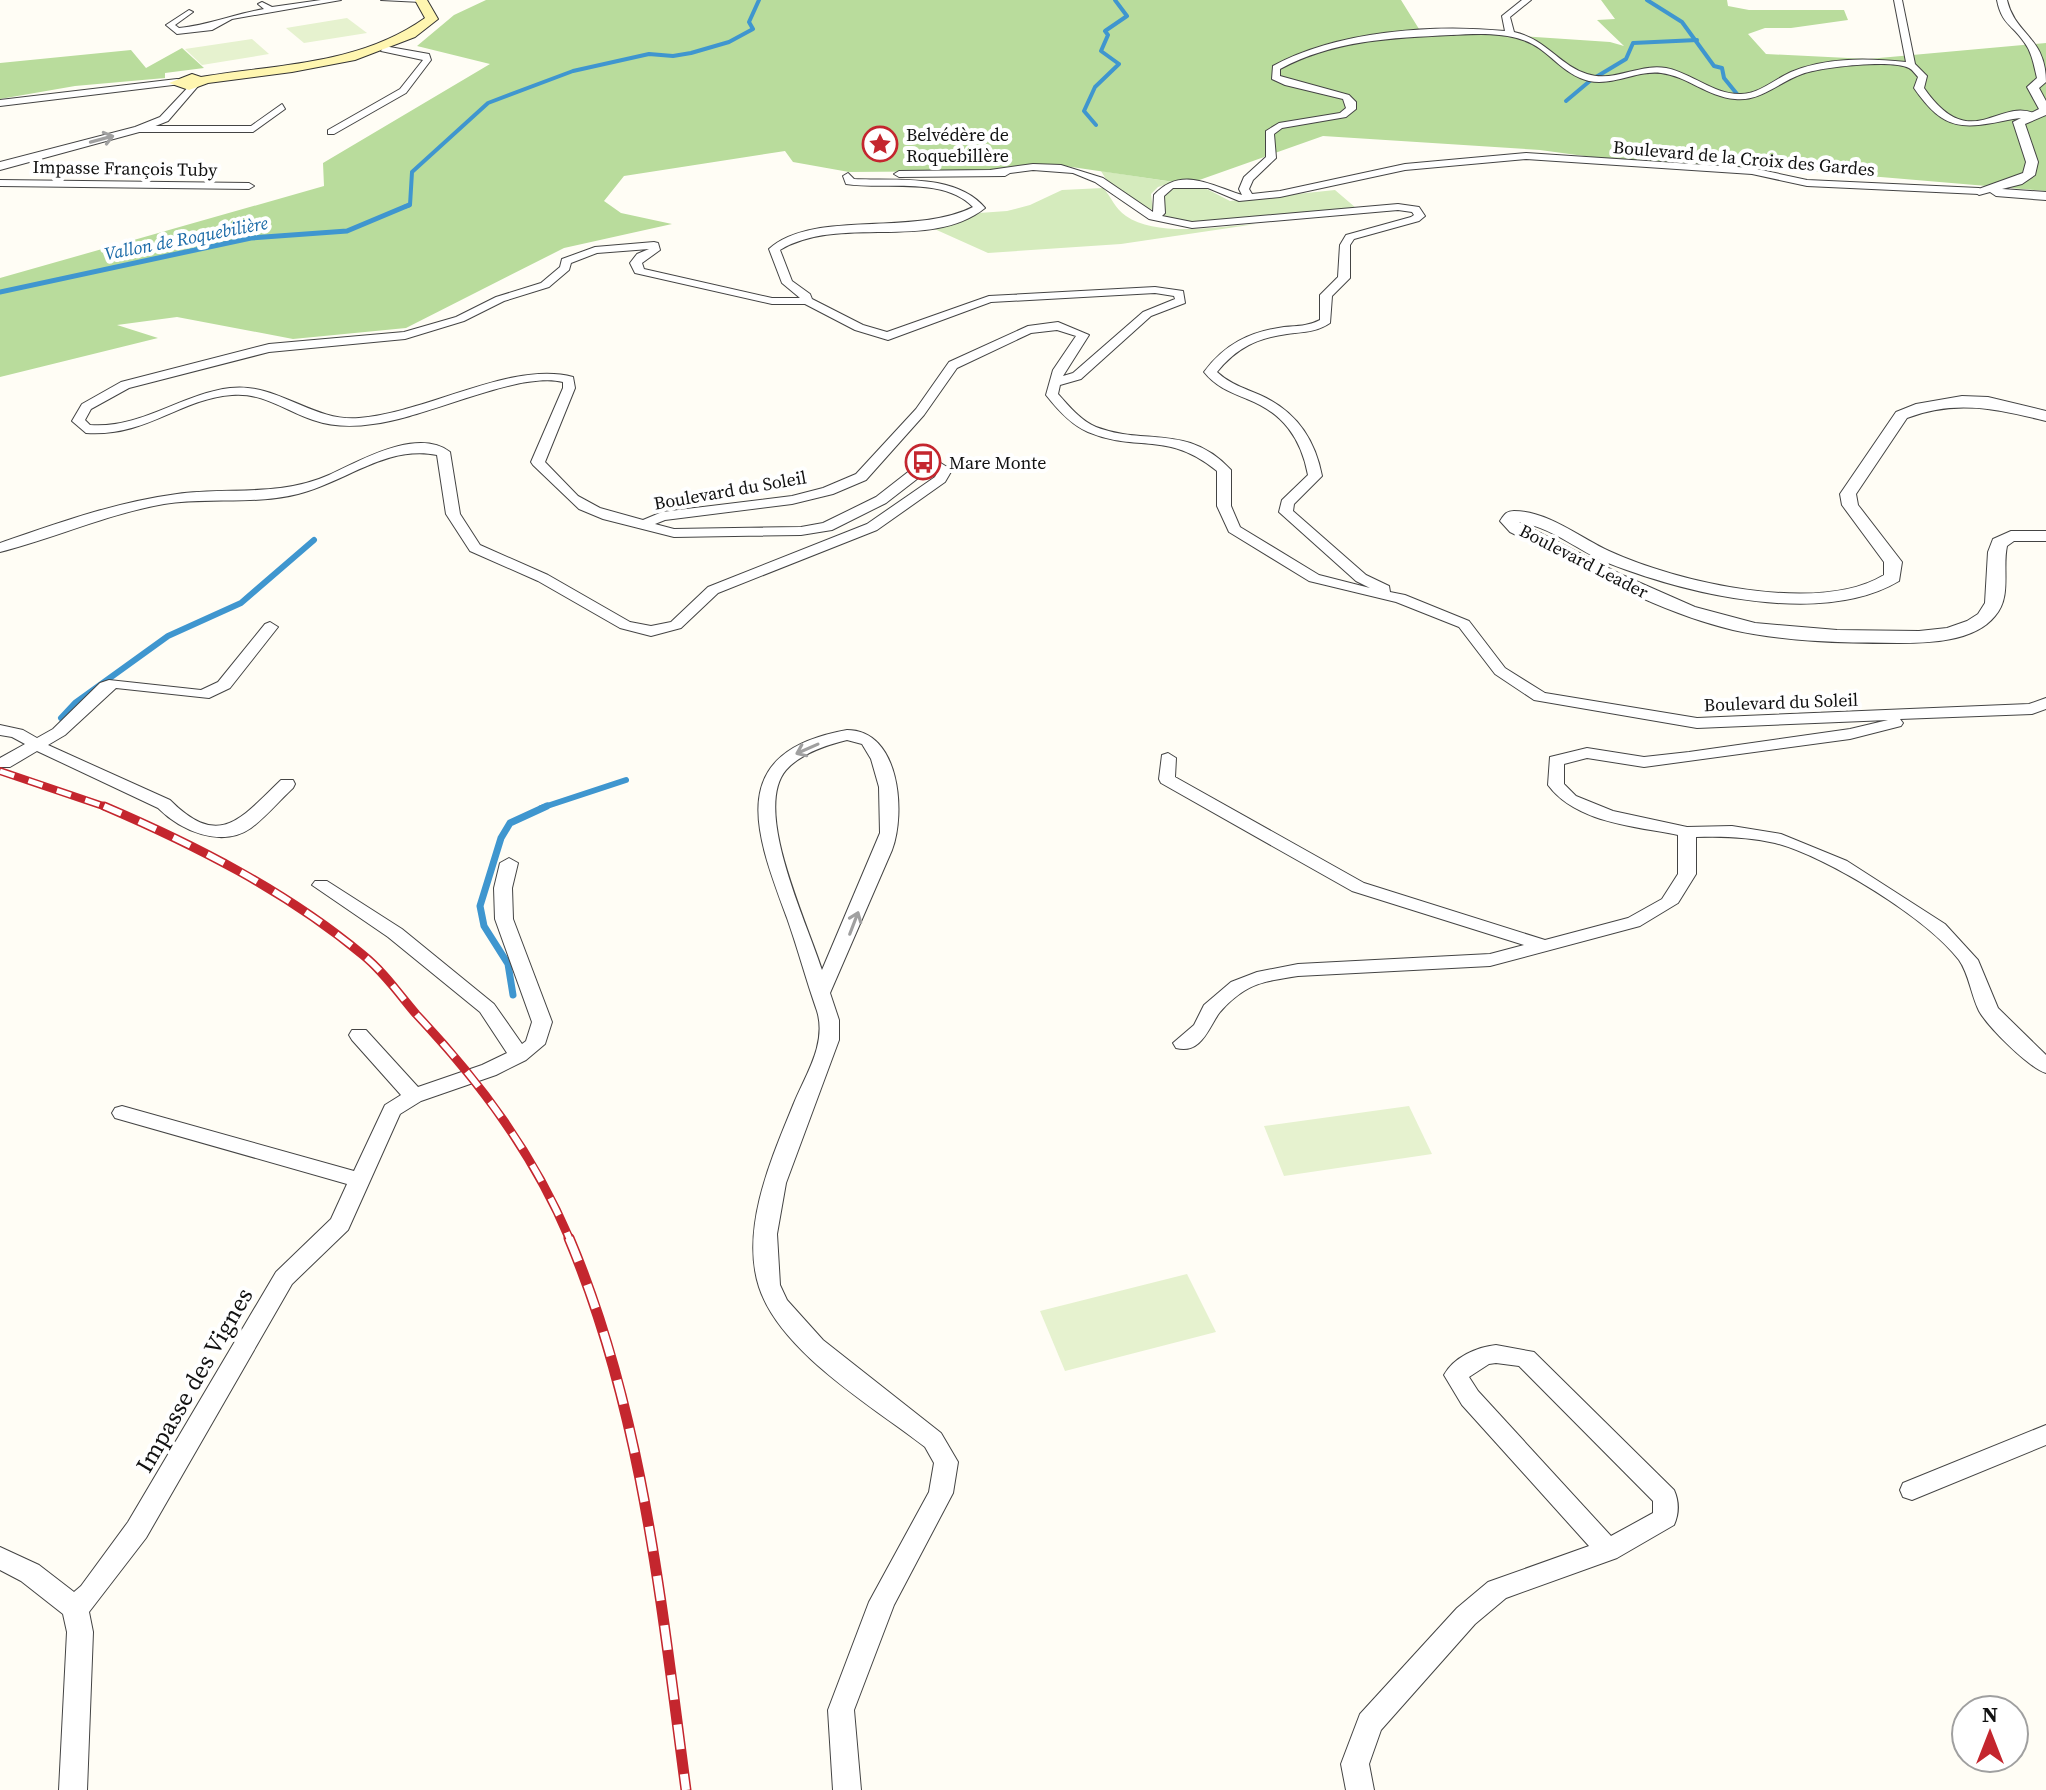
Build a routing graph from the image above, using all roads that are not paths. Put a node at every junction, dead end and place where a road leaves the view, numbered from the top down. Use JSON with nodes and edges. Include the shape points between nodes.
{"nodes":[{"id":1,"x":256,"y":0,"type":"edge"},
{"id":2,"x":337,"y":0,"type":"edge"},
{"id":3,"x":385,"y":0,"type":"edge"},
{"id":4,"x":421,"y":0,"type":"edge"},
{"id":5,"x":1527,"y":0,"type":"edge"},
{"id":6,"x":1898,"y":0,"type":"edge"},
{"id":7,"x":2002,"y":0,"type":"edge"},
{"id":8,"x":271,"y":10,"type":"junction"},
{"id":9,"x":189,"y":12,"type":"dead end"},
{"id":10,"x":1510,"y":34,"type":"junction"},
{"id":11,"x":384,"y":49,"type":"junction"},
{"id":12,"x":1911,"y":65,"type":"junction"},
{"id":13,"x":177,"y":82,"type":"joint"},
{"id":14,"x":198,"y":83,"type":"junction"},
{"id":15,"x":0,"y":103,"type":"edge"},
{"id":16,"x":282,"y":107,"type":"dead end"},
{"id":17,"x":2033,"y":115,"type":"junction"},
{"id":18,"x":139,"y":129,"type":"junction"},
{"id":19,"x":331,"y":132,"type":"dead end"},
{"id":20,"x":0,"y":166,"type":"edge"},
{"id":21,"x":0,"y":183,"type":"edge"},
{"id":22,"x":249,"y":186,"type":"dead end"},
{"id":23,"x":1979,"y":191,"type":"junction"},
{"id":24,"x":2046,"y":196,"type":"edge"},
{"id":25,"x":1249,"y":197,"type":"junction"},
{"id":26,"x":1153,"y":217,"type":"junction"},
{"id":27,"x":1134,"y":285,"type":"dead end"},
{"id":28,"x":1155,"y":290,"type":"junction"},
{"id":29,"x":807,"y":301,"type":"junction"},
{"id":30,"x":894,"y":325,"type":"dead end"},
{"id":31,"x":875,"y":329,"type":"junction"},
{"id":32,"x":1054,"y":383,"type":"junction"},
{"id":33,"x":2046,"y":416,"type":"edge"},
{"id":34,"x":644,"y":524,"type":"junction"},
{"id":35,"x":2046,"y":536,"type":"edge"},
{"id":36,"x":0,"y":548,"type":"edge"},
{"id":37,"x":1400,"y":598,"type":"junction"},
{"id":38,"x":270,"y":627,"type":"dead end"},
{"id":39,"x":2046,"y":703,"type":"edge"},
{"id":40,"x":1916,"y":715,"type":"junction"},
{"id":41,"x":0,"y":730,"type":"edge"},
{"id":42,"x":33,"y":744,"type":"junction"},
{"id":43,"x":1168,"y":758,"type":"dead end"},
{"id":44,"x":4,"y":763,"type":"dead end"},
{"id":45,"x":287,"y":784,"type":"dead end"},
{"id":46,"x":1687,"y":832,"type":"junction"},
{"id":47,"x":509,"y":863,"type":"dead end"},
{"id":48,"x":321,"y":885,"type":"dead end"},
{"id":49,"x":1548,"y":947,"type":"junction"},
{"id":50,"x":820,"y":994,"type":"junction"},
{"id":51,"x":359,"y":1035,"type":"dead end"},
{"id":52,"x":1183,"y":1043,"type":"dead end"},
{"id":53,"x":519,"y":1055,"type":"junction"},
{"id":54,"x":2046,"y":1066,"type":"edge"},
{"id":55,"x":414,"y":1096,"type":"junction"},
{"id":56,"x":122,"y":1113,"type":"dead end"},
{"id":57,"x":359,"y":1180,"type":"junction"},
{"id":58,"x":2046,"y":1435,"type":"edge"},
{"id":59,"x":1912,"y":1490,"type":"dead end"},
{"id":60,"x":1608,"y":1550,"type":"junction"},
{"id":61,"x":0,"y":1558,"type":"edge"},
{"id":62,"x":75,"y":1608,"type":"junction"},
{"id":63,"x":73,"y":1790,"type":"edge"},
{"id":64,"x":847,"y":1790,"type":"edge"},
{"id":65,"x":1360,"y":1790,"type":"edge"}],
"edges":[{"from":1,"to":8,"type":"street"},
{"from":2,"to":8,"type":"street"},
{"from":3,"to":4,"type":"street"},
{"from":4,"to":11,"type":"main road","via":[[432,19]]},
{"from":5,"to":10,"type":"street","via":[[1506,16]]},
{"from":6,"to":12,"type":"street"},
{"from":7,"to":17,"type":"street","via":[[2006,21],[2030,42],[2039,63],[2043,79],[2033,87],[2045,111]]},
{"from":8,"to":9,"type":"street","via":[[230,17],[212,27],[177,31],[170,25]]},
{"from":10,"to":12,"type":"street","via":[[1543,44],[1574,72],[1590,78],[1665,70],[1738,98],[1799,72],[1862,63]]},
{"from":10,"to":25,"type":"street","via":[[1380,35],[1287,60],[1276,68],[1275,77],[1346,97],[1351,109],[1269,133],[1271,158],[1248,179],[1244,189]]},
{"from":11,"to":14,"type":"main road"},
{"from":11,"to":19,"type":"street","via":[[427,60],[403,91]]},
{"from":12,"to":17,"type":"street","via":[[1923,76],[1919,88],[1934,112],[1953,122]]},
{"from":13,"to":14,"type":"main road","via":[[192,78]]},
{"from":13,"to":15,"type":"street"},
{"from":14,"to":18,"type":"street","via":[[164,119]]},
{"from":16,"to":18,"type":"street","via":[[253,129]]},
{"from":17,"to":23,"type":"street","via":[[2019,122],[2032,162],[2029,175]]},
{"from":20,"to":18,"type":"street","one_way":true},
{"from":21,"to":22,"type":"street","name":"Impasse François Tuby"},
{"from":23,"to":24,"type":"street"},
{"from":23,"to":25,"type":"street","name":"Boulevard de la Croix des Gardes","via":[[1807,183],[1752,171],[1526,156],[1405,167]]},
{"from":25,"to":26,"type":"street","name":"Boulevard de la Croix des Gardes","via":[[1232,197],[1210,185],[1170,185],[1159,195],[1160,213]]},
{"from":26,"to":29,"type":"street","via":[[1103,182],[1077,174],[848,176],[850,182],[961,193],[980,208],[970,216],[921,226],[784,239],[774,249],[785,283]]},
{"from":26,"to":37,"type":"street","via":[[1192,225],[1398,207],[1415,209],[1420,216],[1350,237],[1344,278],[1326,295],[1326,321],[1246,339],[1225,352],[1210,372],[1222,386],[1284,412],[1311,448],[1315,476],[1287,503],[1286,512],[1361,578]]},
{"from":27,"to":28,"type":"street"},
{"from":28,"to":31,"type":"street","via":[[989,299],[888,336]]},
{"from":28,"to":32,"type":"street","via":[[1179,293],[1181,301],[1147,314],[1077,376]]},
{"from":29,"to":31,"type":"street"},
{"from":29,"to":34,"type":"street","via":[[772,301],[639,271],[636,263],[655,250],[654,245],[595,250],[566,261],[545,285],[460,319],[405,335],[269,348],[125,385],[86,407],[78,421],[86,429],[123,430],[228,391],[253,390],[318,419],[368,422],[519,379],[558,376],[569,380],[569,388],[538,462],[573,501],[604,516]]},
{"from":30,"to":31,"type":"street"},
{"from":32,"to":34,"type":"street","name":"Boulevard du Soleil","via":[[1059,366],[1083,335],[1058,326],[1028,330],[953,365],[920,412],[861,477],[792,500],[662,516]]},
{"from":32,"to":37,"type":"street","name":"Boulevard du Soleil","via":[[1052,395],[1093,430],[1174,440],[1204,451],[1224,470],[1224,506],[1234,529],[1271,554],[1314,578]]},
{"from":33,"to":35,"type":"street","name":"Boulevard Leader","via":[[1962,401],[1901,415],[1848,494],[1850,505],[1893,562],[1893,577],[1871,589],[1768,596],[1725,590],[1611,558],[1529,517],[1512,516],[1508,521],[1630,588],[1717,620],[1808,635],[1898,638],[1954,632],[1986,617],[1995,601],[1994,556],[1999,543],[2011,536]]},
{"from":34,"to":36,"type":"street","name":"Boulevard du Soleil","via":[[674,533],[827,527],[881,500],[924,467],[945,471],[872,527],[713,590],[676,625],[651,631],[625,625],[543,578],[475,548],[453,514],[443,452],[423,446],[394,449],[329,481],[295,491],[163,500]]},
{"from":37,"to":40,"type":"street","name":"Boulevard du Soleil","via":[[1464,624],[1500,671],[1540,697],[1697,723]]},
{"from":38,"to":42,"type":"street","via":[[224,685],[203,695],[115,683],[59,732]]},
{"from":39,"to":40,"type":"street","name":"Boulevard du Soleil","via":[[2032,709]]},
{"from":40,"to":46,"type":"street","via":[[1850,734],[1689,757],[1644,762],[1587,753],[1556,761],[1556,785],[1570,800],[1608,815]]},
{"from":41,"to":42,"type":"street"},
{"from":42,"to":44,"type":"street"},
{"from":42,"to":45,"type":"street","via":[[213,832],[244,825]]},
{"from":43,"to":49,"type":"street","via":[[1167,779],[1358,887]]},
{"from":46,"to":49,"type":"street","via":[[1687,874],[1669,903],[1634,922]]},
{"from":46,"to":54,"type":"street","via":[[1732,831],[1781,839],[1841,865],[1893,896],[1939,928],[1969,960],[1989,1011]]},
{"from":47,"to":53,"type":"street","name":"Impasse des Vignes","via":[[504,919],[542,1022],[535,1044]]},
{"from":48,"to":53,"type":"street","via":[[395,933],[487,1008]]},
{"from":49,"to":52,"type":"street","via":[[1490,960],[1264,976],[1238,986]]},
{"from":50,"to":50,"type":"street","one_way":true,"via":[[850,934],[889,830],[880,760],[870,740],[861,735],[838,736],[789,758],[776,770],[767,806],[769,837],[784,892]]},
{"from":50,"to":64,"type":"street","via":[[830,1022],[828,1046],[767,1214],[769,1286],[780,1311],[805,1339],[933,1440],[946,1462],[941,1493],[882,1602],[841,1710]]},
{"from":51,"to":55,"type":"street"},
{"from":53,"to":55,"type":"street","name":"Impasse des Vignes","via":[[456,1084]]},
{"from":55,"to":57,"type":"street","name":"Impasse des Vignes","via":[[392,1110]]},
{"from":56,"to":57,"type":"street"},
{"from":57,"to":62,"type":"street","name":"Impasse des Vignes","via":[[340,1224],[284,1278],[137,1530]]},
{"from":58,"to":59,"type":"street"},
{"from":60,"to":60,"type":"street","via":[[1665,1518],[1665,1497],[1526,1358],[1501,1352],[1474,1358],[1456,1375],[1470,1398]]},
{"from":60,"to":65,"type":"street","via":[[1497,1590],[1466,1616],[1370,1723],[1355,1764]]},
{"from":61,"to":62,"type":"street","via":[[30,1573]]},
{"from":62,"to":63,"type":"street","via":[[80,1632]]}]}
